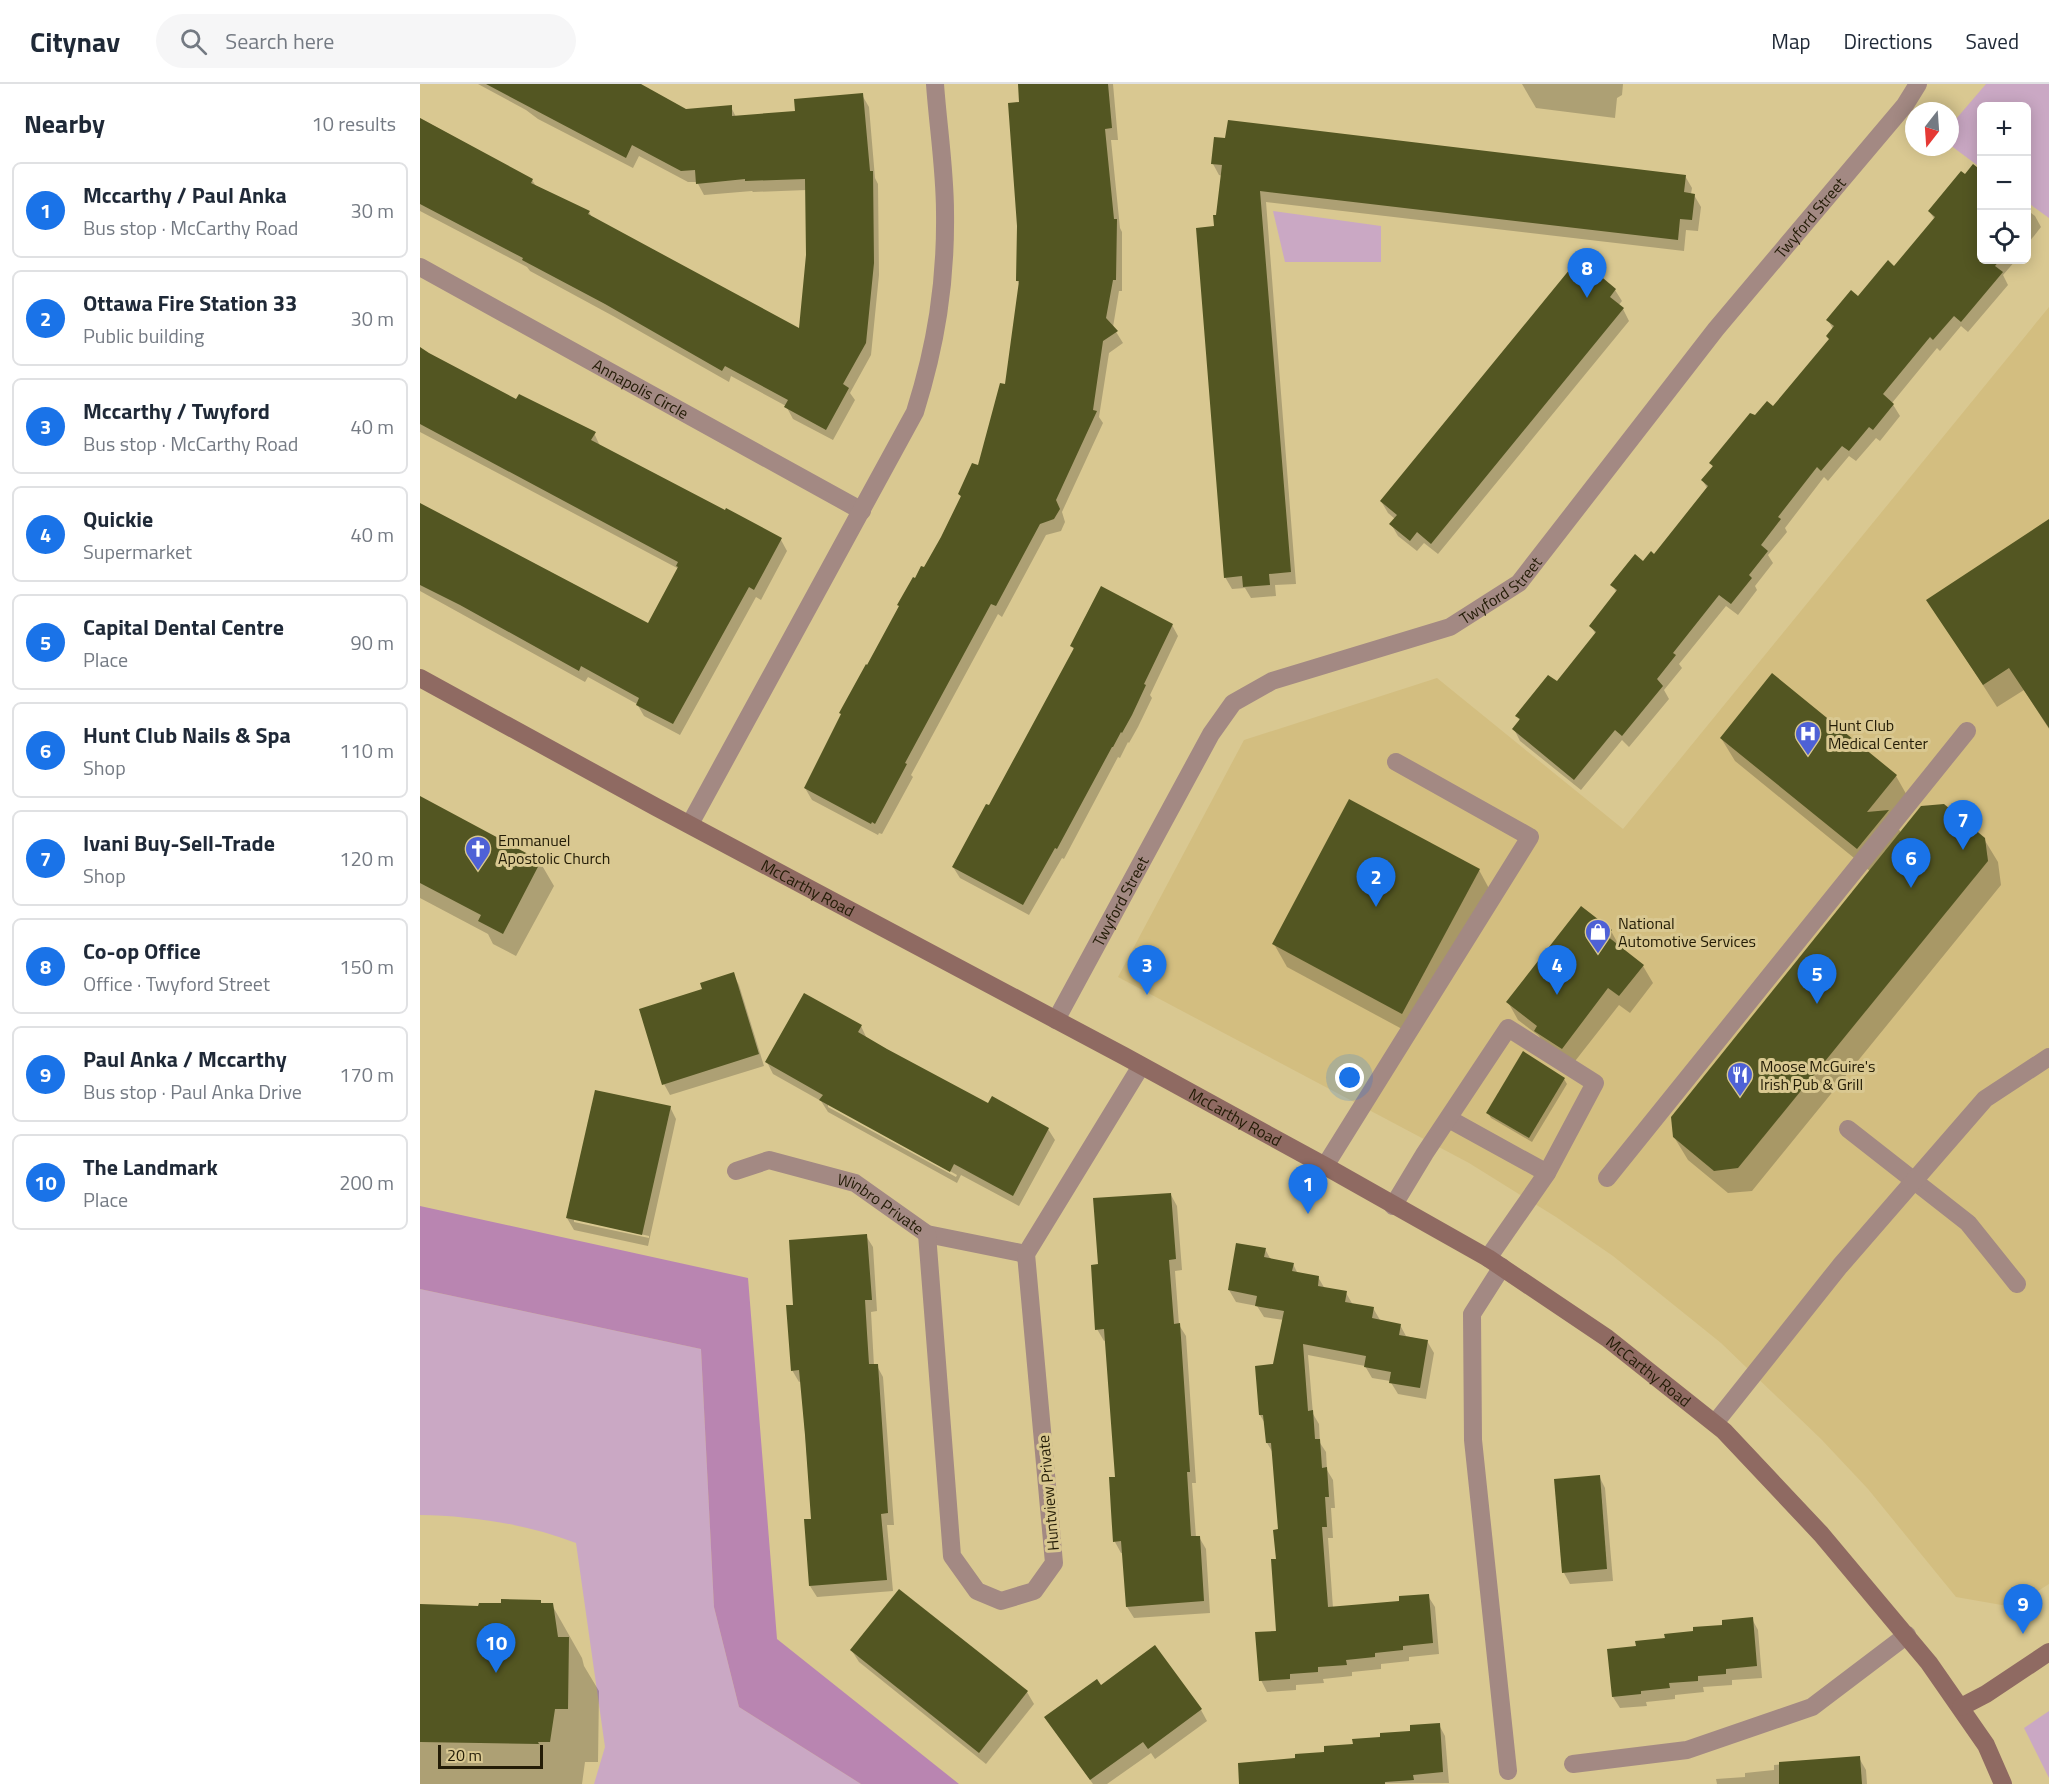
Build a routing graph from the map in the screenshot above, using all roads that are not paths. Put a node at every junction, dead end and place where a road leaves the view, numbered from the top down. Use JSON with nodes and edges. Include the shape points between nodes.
{"nodes":[{"id":1,"x":935,"y":84,"type":"edge"},
{"id":2,"x":1918,"y":84,"type":"edge"},
{"id":3,"x":420,"y":267,"type":"edge"},
{"id":4,"x":862,"y":511,"type":"junction"},
{"id":5,"x":420,"y":678,"type":"edge"},
{"id":6,"x":1967,"y":731,"type":"dead end"},
{"id":7,"x":1396,"y":762,"type":"dead end"},
{"id":8,"x":690,"y":824,"type":"junction"},
{"id":9,"x":1056,"y":1020,"type":"junction"},
{"id":10,"x":2049,"y":1057,"type":"edge"},
{"id":11,"x":1141,"y":1066,"type":"junction"},
{"id":12,"x":1449,"y":1119,"type":"junction"},
{"id":13,"x":1848,"y":1129,"type":"dead end"},
{"id":14,"x":1325,"y":1167,"type":"junction"},
{"id":15,"x":736,"y":1171,"type":"dead end"},
{"id":16,"x":1546,"y":1173,"type":"junction"},
{"id":17,"x":1606,"y":1178,"type":"dead end"},
{"id":18,"x":1914,"y":1181,"type":"junction"},
{"id":19,"x":1393,"y":1206,"type":"junction"},
{"id":20,"x":927,"y":1234,"type":"junction"},
{"id":21,"x":1026,"y":1254,"type":"junction"},
{"id":22,"x":1495,"y":1263,"type":"junction"},
{"id":23,"x":2017,"y":1284,"type":"dead end"},
{"id":24,"x":1715,"y":1423,"type":"junction"},
{"id":25,"x":1907,"y":1635,"type":"junction"},
{"id":26,"x":2049,"y":1652,"type":"edge"},
{"id":27,"x":1961,"y":1707,"type":"junction"},
{"id":28,"x":1574,"y":1764,"type":"dead end"},
{"id":29,"x":1508,"y":1771,"type":"dead end"},
{"id":30,"x":2003,"y":1784,"type":"edge"}],
"edges":[{"from":1,"to":4,"type":"street","via":[[945,234],[941,300],[930,366],[915,412]]},
{"from":2,"to":9,"type":"street","name":"Twyford Street","via":[[1905,105],[1716,329],[1519,583],[1450,627],[1272,681],[1233,703],[1211,734]]},
{"from":3,"to":4,"type":"street","name":"Annapolis Circle"},
{"from":4,"to":8,"type":"street"},
{"from":5,"to":8,"type":"street","name":"McCarthy Road"},
{"from":6,"to":17,"type":"street"},
{"from":7,"to":14,"type":"street","via":[[1530,837]]},
{"from":8,"to":9,"type":"street","name":"McCarthy Road"},
{"from":9,"to":11,"type":"street","name":"McCarthy Road"},
{"from":10,"to":18,"type":"street","via":[[1985,1099]]},
{"from":11,"to":14,"type":"street","name":"McCarthy Road"},
{"from":11,"to":21,"type":"street"},
{"from":12,"to":16,"type":"street"},
{"from":12,"to":16,"type":"street","via":[[1508,1028],[1596,1083]]},
{"from":12,"to":19,"type":"street"},
{"from":13,"to":18,"type":"street"},
{"from":14,"to":19,"type":"street","name":"McCarthy Road"},
{"from":15,"to":20,"type":"street","name":"Winbro Private","via":[[769,1160],[855,1183]]},
{"from":16,"to":22,"type":"street"},
{"from":18,"to":23,"type":"street","via":[[1968,1223]]},
{"from":18,"to":24,"type":"street","via":[[1840,1266]]},
{"from":19,"to":22,"type":"street","name":"McCarthy Road"},
{"from":20,"to":21,"type":"street","name":"Winbro Private"},
{"from":20,"to":21,"type":"street","name":"Huntview Private","via":[[952,1556],[977,1591],[1001,1601],[1034,1591],[1054,1563]]},
{"from":22,"to":24,"type":"street","name":"McCarthy Road","via":[[1607,1338]]},
{"from":22,"to":29,"type":"street","via":[[1472,1314],[1473,1428]]},
{"from":24,"to":25,"type":"street","name":"McCarthy Road","via":[[1821,1534]]},
{"from":25,"to":27,"type":"street","name":"McCarthy Road"},
{"from":25,"to":28,"type":"street","via":[[1812,1707],[1687,1750]]},
{"from":26,"to":27,"type":"street"},
{"from":27,"to":30,"type":"street","name":"McCarthy Road","via":[[1986,1744]]}]}
